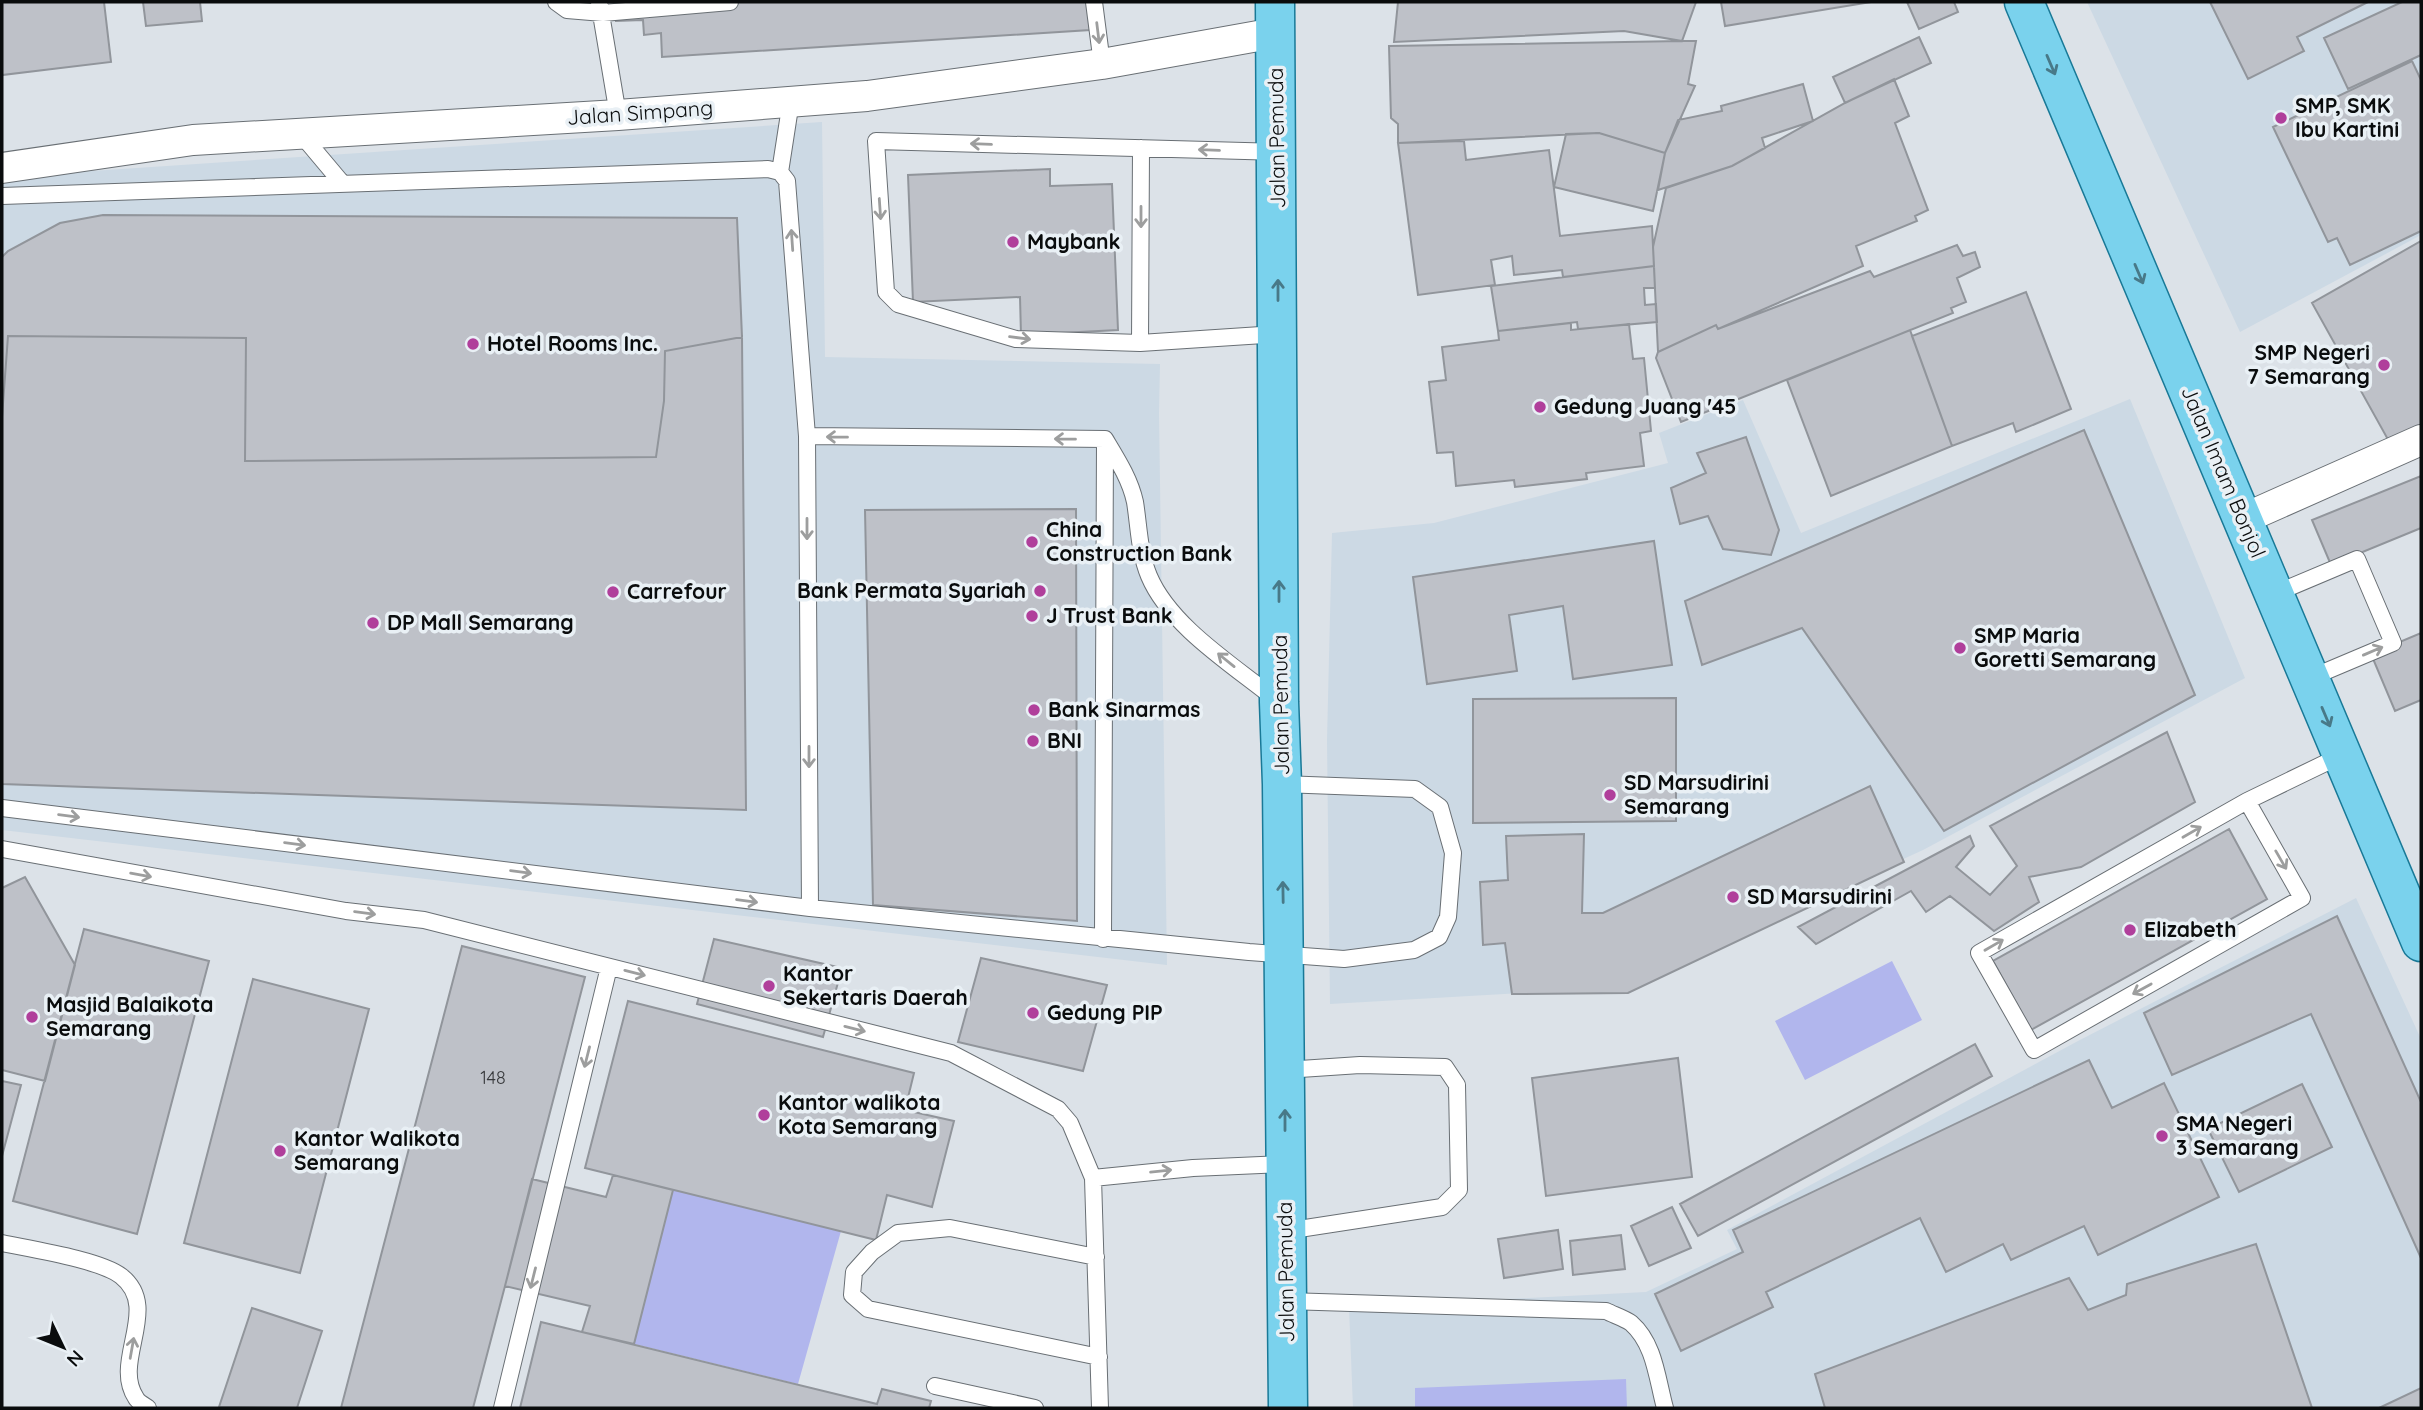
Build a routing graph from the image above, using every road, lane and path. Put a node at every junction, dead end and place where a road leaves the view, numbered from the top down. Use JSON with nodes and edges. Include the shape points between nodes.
{"nodes":[{"id":1,"x":556,"y":2,"type":"edge"},
{"id":2,"x":730,"y":2,"type":"edge"},
{"id":3,"x":1094,"y":2,"type":"edge"},
{"id":4,"x":2024,"y":2,"type":"edge"},
{"id":5,"x":601,"y":8,"type":"edge"},
{"id":6,"x":1275,"y":17,"type":"edge"},
{"id":7,"x":1102,"y":64,"type":"junction"},
{"id":8,"x":791,"y":101,"type":"junction"},
{"id":9,"x":618,"y":115,"type":"junction"},
{"id":10,"x":300,"y":134,"type":"junction"},
{"id":11,"x":1141,"y":148,"type":"junction"},
{"id":12,"x":1277,"y":152,"type":"junction"},
{"id":13,"x":2,"y":168,"type":"edge"},
{"id":14,"x":780,"y":172,"type":"junction"},
{"id":15,"x":342,"y":183,"type":"junction"},
{"id":16,"x":2,"y":196,"type":"edge"},
{"id":17,"x":1278,"y":334,"type":"junction"},
{"id":18,"x":1140,"y":343,"type":"junction"},
{"id":19,"x":807,"y":436,"type":"junction"},
{"id":20,"x":1105,"y":439,"type":"junction"},
{"id":21,"x":2421,"y":440,"type":"edge"},
{"id":22,"x":2243,"y":519,"type":"junction"},
{"id":23,"x":2274,"y":594,"type":"junction"},
{"id":24,"x":2310,"y":678,"type":"junction"},
{"id":25,"x":1279,"y":702,"type":"junction"},
{"id":26,"x":2342,"y":755,"type":"junction"},
{"id":27,"x":1282,"y":784,"type":"junction"},
{"id":28,"x":2247,"y":801,"type":"junction"},
{"id":29,"x":2,"y":808,"type":"edge"},
{"id":30,"x":2,"y":849,"type":"edge"},
{"id":31,"x":810,"y":908,"type":"junction"},
{"id":32,"x":1103,"y":939,"type":"junction"},
{"id":33,"x":2421,"y":942,"type":"edge"},
{"id":34,"x":1284,"y":954,"type":"junction"},
{"id":35,"x":609,"y":967,"type":"junction"},
{"id":36,"x":1285,"y":1070,"type":"junction"},
{"id":37,"x":1285,"y":1164,"type":"junction"},
{"id":38,"x":1093,"y":1178,"type":"junction"},
{"id":39,"x":1286,"y":1231,"type":"junction"},
{"id":40,"x":2,"y":1243,"type":"edge"},
{"id":41,"x":1096,"y":1257,"type":"junction"},
{"id":42,"x":1287,"y":1301,"type":"junction"},
{"id":43,"x":1099,"y":1357,"type":"junction"},
{"id":44,"x":935,"y":1386,"type":"dead end"},
{"id":45,"x":148,"y":1408,"type":"edge"},
{"id":46,"x":502,"y":1408,"type":"edge"},
{"id":47,"x":1035,"y":1408,"type":"edge"},
{"id":48,"x":1100,"y":1408,"type":"edge"},
{"id":49,"x":1287,"y":1408,"type":"edge"},
{"id":50,"x":1665,"y":1408,"type":"edge"}],
"edges":[{"from":1,"to":5,"type":"lane","via":[[567,10]]},
{"from":2,"to":5,"type":"lane"},
{"from":3,"to":7,"type":"lane","one_way":true},
{"from":4,"to":22,"type":"main road","name":"Jalan Imam Bonjol","one_way":true},
{"from":5,"to":9,"type":"lane"},
{"from":6,"to":7,"type":"street","name":"Jalan Simpang"},
{"from":6,"to":12,"type":"main road","name":"Jalan Pemuda"},
{"from":7,"to":8,"type":"street","name":"Jalan Simpang","via":[[867,96]]},
{"from":8,"to":9,"type":"street","name":"Jalan Simpang"},
{"from":8,"to":14,"type":"lane"},
{"from":9,"to":10,"type":"street","name":"Jalan Simpang"},
{"from":10,"to":13,"type":"street","name":"Jalan Simpang","via":[[193,140]]},
{"from":10,"to":15,"type":"lane"},
{"from":12,"to":11,"type":"lane","one_way":true},
{"from":11,"to":18,"type":"lane","one_way":true},
{"from":11,"to":18,"type":"lane","one_way":true,"via":[[876,141],[886,292],[898,304],[1016,339]]},
{"from":17,"to":12,"type":"main road","name":"Jalan Pemuda","one_way":true},
{"from":14,"to":15,"type":"lane"},
{"from":19,"to":14,"type":"lane","one_way":true,"via":[[787,181]]},
{"from":15,"to":16,"type":"lane"},
{"from":17,"to":18,"type":"lane"},
{"from":25,"to":17,"type":"main road","name":"Jalan Pemuda","one_way":true},
{"from":20,"to":19,"type":"lane","one_way":true},
{"from":19,"to":31,"type":"lane","one_way":true},
{"from":25,"to":20,"type":"lane","one_way":true,"via":[[1169,608],[1149,577],[1134,500]]},
{"from":20,"to":32,"type":"lane"},
{"from":21,"to":22,"type":"street"},
{"from":22,"to":23,"type":"main road","name":"Jalan Imam Bonjol"},
{"from":23,"to":24,"type":"main road","name":"Jalan Imam Bonjol"},
{"from":24,"to":23,"type":"lane","one_way":true,"via":[[2393,643],[2357,559]]},
{"from":24,"to":26,"type":"main road","name":"Jalan Imam Bonjol","one_way":true},
{"from":25,"to":27,"type":"main road","name":"Jalan Pemuda"},
{"from":26,"to":28,"type":"lane"},
{"from":26,"to":33,"type":"main road","name":"Jalan Imam Bonjol"},
{"from":34,"to":27,"type":"main road","name":"Jalan Pemuda","one_way":true},
{"from":27,"to":34,"type":"lane","via":[[1415,789],[1440,807],[1453,853],[1448,917],[1439,937],[1414,950],[1344,959]]},
{"from":28,"to":28,"type":"lane","one_way":true,"via":[[2302,898],[2034,1050],[1979,953]]},
{"from":29,"to":31,"type":"lane","one_way":true},
{"from":30,"to":35,"type":"lane","one_way":true,"via":[[346,911],[424,920]]},
{"from":31,"to":32,"type":"lane"},
{"from":32,"to":34,"type":"lane"},
{"from":34,"to":36,"type":"main road","name":"Jalan Pemuda"},
{"from":35,"to":38,"type":"lane","one_way":true,"via":[[951,1053],[1058,1109],[1070,1123]]},
{"from":35,"to":46,"type":"lane","one_way":true},
{"from":37,"to":36,"type":"main road","name":"Jalan Pemuda","one_way":true},
{"from":36,"to":39,"type":"lane","via":[[1360,1065],[1445,1067],[1458,1085],[1460,1190],[1442,1207]]},
{"from":38,"to":37,"type":"lane","one_way":true},
{"from":37,"to":39,"type":"main road","name":"Jalan Pemuda"},
{"from":38,"to":41,"type":"lane"},
{"from":39,"to":42,"type":"main road","name":"Jalan Pemuda"},
{"from":45,"to":40,"type":"lane","one_way":true,"via":[[136,1399],[128,1375],[139,1310],[133,1290],[121,1276],[100,1265]]},
{"from":41,"to":43,"type":"lane"},
{"from":41,"to":43,"type":"lane","via":[[950,1228],[898,1233],[854,1272],[852,1295],[868,1309]]},
{"from":42,"to":49,"type":"main road","name":"Jalan Pemuda"},
{"from":42,"to":50,"type":"lane","via":[[1606,1311],[1629,1321],[1643,1336]]},
{"from":43,"to":48,"type":"lane"},
{"from":44,"to":47,"type":"lane"}]}
